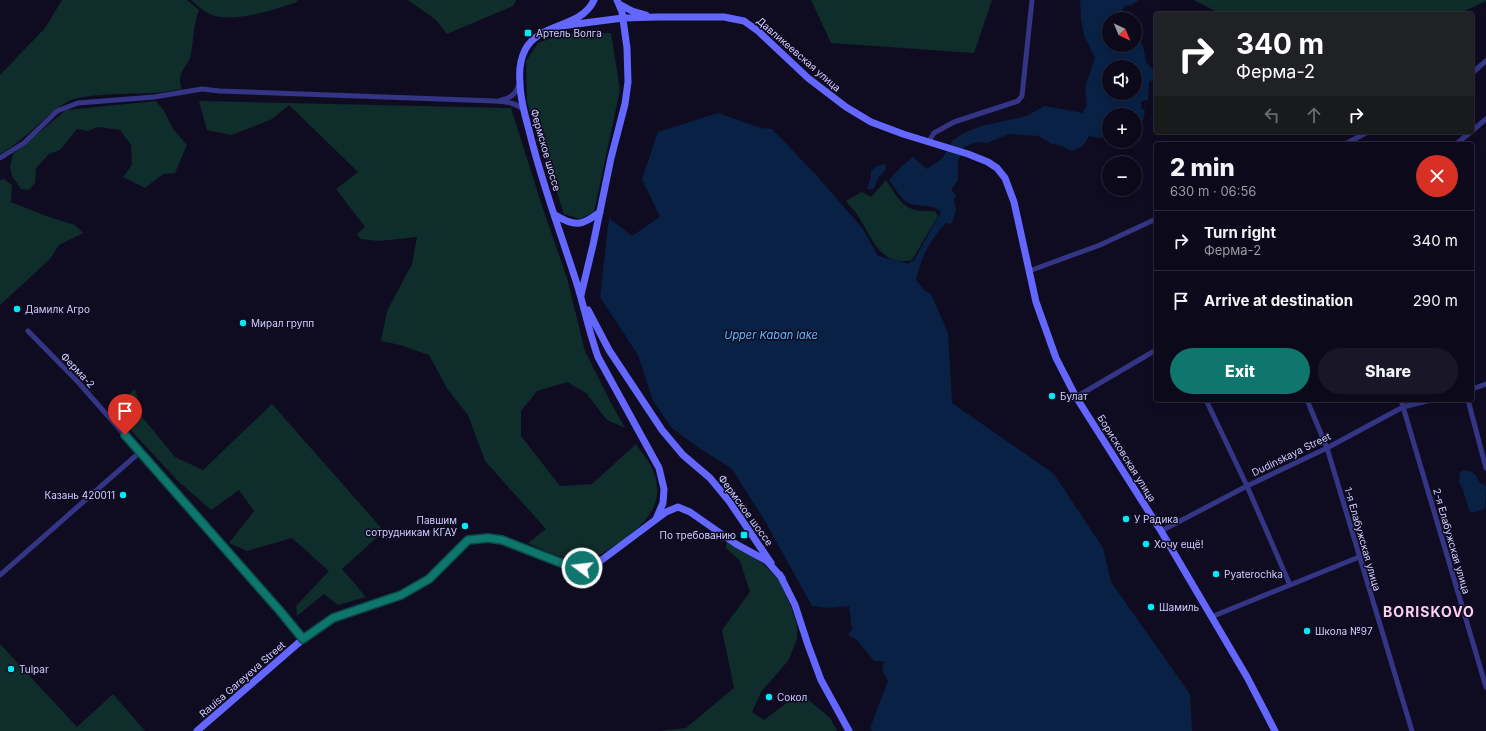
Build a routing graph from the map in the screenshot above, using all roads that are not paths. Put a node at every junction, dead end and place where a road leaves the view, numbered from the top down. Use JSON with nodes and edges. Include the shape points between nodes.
{"nodes":[{"id":1,"x":594,"y":0,"type":"edge"},
{"id":2,"x":1032,"y":0,"type":"edge"},
{"id":3,"x":618,"y":2,"type":"edge"},
{"id":4,"x":658,"y":17,"type":"junction"},
{"id":5,"x":623,"y":18,"type":"junction"},
{"id":6,"x":560,"y":26,"type":"junction"},
{"id":7,"x":1486,"y":61,"type":"edge"},
{"id":8,"x":1474,"y":71,"type":"edge"},
{"id":9,"x":520,"y":83,"type":"junction"},
{"id":10,"x":495,"y":101,"type":"junction"},
{"id":11,"x":524,"y":111,"type":"junction"},
{"id":12,"x":1486,"y":120,"type":"edge"},
{"id":13,"x":1474,"y":130,"type":"edge"},
{"id":14,"x":1364,"y":134,"type":"edge"},
{"id":15,"x":1468,"y":134,"type":"edge"},
{"id":16,"x":929,"y":141,"type":"junction"},
{"id":17,"x":1349,"y":142,"type":"edge"},
{"id":18,"x":1458,"y":142,"type":"edge"},
{"id":19,"x":0,"y":158,"type":"edge"},
{"id":20,"x":1005,"y":178,"type":"joint"},
{"id":21,"x":600,"y":212,"type":"junction"},
{"id":22,"x":555,"y":215,"type":"junction"},
{"id":23,"x":1154,"y":220,"type":"edge"},
{"id":24,"x":1029,"y":271,"type":"junction"},
{"id":25,"x":582,"y":298,"type":"junction"},
{"id":26,"x":28,"y":331,"type":"dead end"},
{"id":27,"x":1154,"y":351,"type":"edge"},
{"id":28,"x":1486,"y":384,"type":"edge"},
{"id":29,"x":1474,"y":388,"type":"edge"},
{"id":30,"x":1076,"y":397,"type":"junction"},
{"id":31,"x":1207,"y":402,"type":"edge"},
{"id":32,"x":1308,"y":402,"type":"edge"},
{"id":33,"x":1402,"y":402,"type":"edge"},
{"id":34,"x":1423,"y":402,"type":"edge"},
{"id":35,"x":1469,"y":402,"type":"edge"},
{"id":36,"x":1403,"y":407,"type":"junction"},
{"id":37,"x":1327,"y":448,"type":"junction"},
{"id":38,"x":140,"y":452,"type":"junction"},
{"id":39,"x":1486,"y":468,"type":"edge"},
{"id":40,"x":1247,"y":486,"type":"junction"},
{"id":41,"x":656,"y":520,"type":"junction"},
{"id":42,"x":1161,"y":531,"type":"junction"},
{"id":43,"x":1359,"y":557,"type":"junction"},
{"id":44,"x":0,"y":575,"type":"edge"},
{"id":45,"x":782,"y":578,"type":"junction"},
{"id":46,"x":1290,"y":584,"type":"junction"},
{"id":47,"x":1211,"y":617,"type":"junction"},
{"id":48,"x":303,"y":639,"type":"junction"},
{"id":49,"x":1486,"y":687,"type":"edge"},
{"id":50,"x":197,"y":731,"type":"edge"},
{"id":51,"x":849,"y":731,"type":"edge"},
{"id":52,"x":1275,"y":731,"type":"edge"},
{"id":53,"x":1412,"y":731,"type":"edge"}],
"edges":[{"from":1,"to":6,"type":"street","name":"Фермское шоссе","via":[[583,14]]},
{"from":2,"to":16,"type":"street","via":[[1022,96],[1018,101],[954,122],[934,133]]},
{"from":3,"to":4,"type":"street","via":[[632,11]]},
{"from":3,"to":5,"type":"street","name":"Фермское шоссе"},
{"from":4,"to":5,"type":"street","name":"Фермское шоссе"},
{"from":4,"to":16,"type":"street","name":"Давликеевская улица","via":[[724,17],[744,21],[808,78],[846,107],[871,122]]},
{"from":5,"to":6,"type":"street","name":"Фермское шоссе"},
{"from":5,"to":21,"type":"street","name":"Фермское шоссе","via":[[628,64],[625,104]]},
{"from":6,"to":9,"type":"street","name":"Фермское шоссе","via":[[549,29],[529,44],[522,58]]},
{"from":7,"to":8,"type":"street"},
{"from":9,"to":10,"type":"street","via":[[510,98]]},
{"from":9,"to":11,"type":"street","name":"Фермское шоссе"},
{"from":10,"to":11,"type":"street","via":[[516,104]]},
{"from":10,"to":19,"type":"street","via":[[202,89],[154,97],[78,103],[57,111],[24,143]]},
{"from":11,"to":22,"type":"street","name":"Фермское шоссе","via":[[535,155]]},
{"from":12,"to":13,"type":"street"},
{"from":14,"to":17,"type":"street"},
{"from":15,"to":18,"type":"street"},
{"from":16,"to":20,"type":"street","name":"Давликеевская улица","via":[[988,162]]},
{"from":20,"to":24,"type":"street","name":"Борисковская улица","via":[[1014,202]]},
{"from":21,"to":22,"type":"street","via":[[579,224],[567,222]]},
{"from":21,"to":25,"type":"street","name":"Фермское шоссе"},
{"from":22,"to":25,"type":"street","name":"Фермское шоссе"},
{"from":23,"to":24,"type":"street","via":[[1100,245]]},
{"from":24,"to":30,"type":"street","name":"Борисковская улица","via":[[1036,302],[1056,358]]},
{"from":25,"to":41,"type":"street","name":"Фермское шоссе","via":[[598,357],[659,468],[664,489],[663,503]]},
{"from":25,"to":45,"type":"street","name":"Фермское шоссе","via":[[609,350],[662,430],[729,501]]},
{"from":26,"to":38,"type":"street","name":"Ферма-2","via":[[78,382]]},
{"from":27,"to":30,"type":"street"},
{"from":28,"to":29,"type":"street"},
{"from":30,"to":42,"type":"street","name":"Борисковская улица"},
{"from":31,"to":40,"type":"street"},
{"from":32,"to":37,"type":"street","name":"1-я Елабужская улица"},
{"from":33,"to":36,"type":"street","name":"2-я Елабужская улица"},
{"from":34,"to":36,"type":"street","name":"Dudinskaya Street"},
{"from":35,"to":39,"type":"street"},
{"from":36,"to":37,"type":"street","name":"Dudinskaya Street"},
{"from":36,"to":49,"type":"street","name":"2-я Елабужская улица"},
{"from":37,"to":40,"type":"street","name":"Dudinskaya Street"},
{"from":37,"to":43,"type":"street","name":"1-я Елабужская улица"},
{"from":38,"to":44,"type":"street"},
{"from":38,"to":48,"type":"street","name":"Ферма-2"},
{"from":40,"to":42,"type":"street","name":"Dudinskaya Street"},
{"from":40,"to":46,"type":"street"},
{"from":41,"to":45,"type":"street","name":"Rauisa Gareyeva Street","via":[[678,507],[690,512],[736,544],[767,561]]},
{"from":41,"to":48,"type":"street","name":"Rauisa Gareyeva Street","via":[[594,565],[582,568],[564,564],[502,540],[468,540],[429,579],[401,595],[333,618]]},
{"from":42,"to":47,"type":"street","name":"Борисковская улица"},
{"from":43,"to":46,"type":"street"},
{"from":43,"to":53,"type":"street","name":"1-я Елабужская улица"},
{"from":45,"to":51,"type":"street","name":"Фермское шоссе","via":[[795,605],[821,680]]},
{"from":46,"to":47,"type":"street"},
{"from":47,"to":52,"type":"street","name":"Борисковская улица","via":[[1247,677]]},
{"from":48,"to":50,"type":"street","name":"Rauisa Gareyeva Street"}]}
